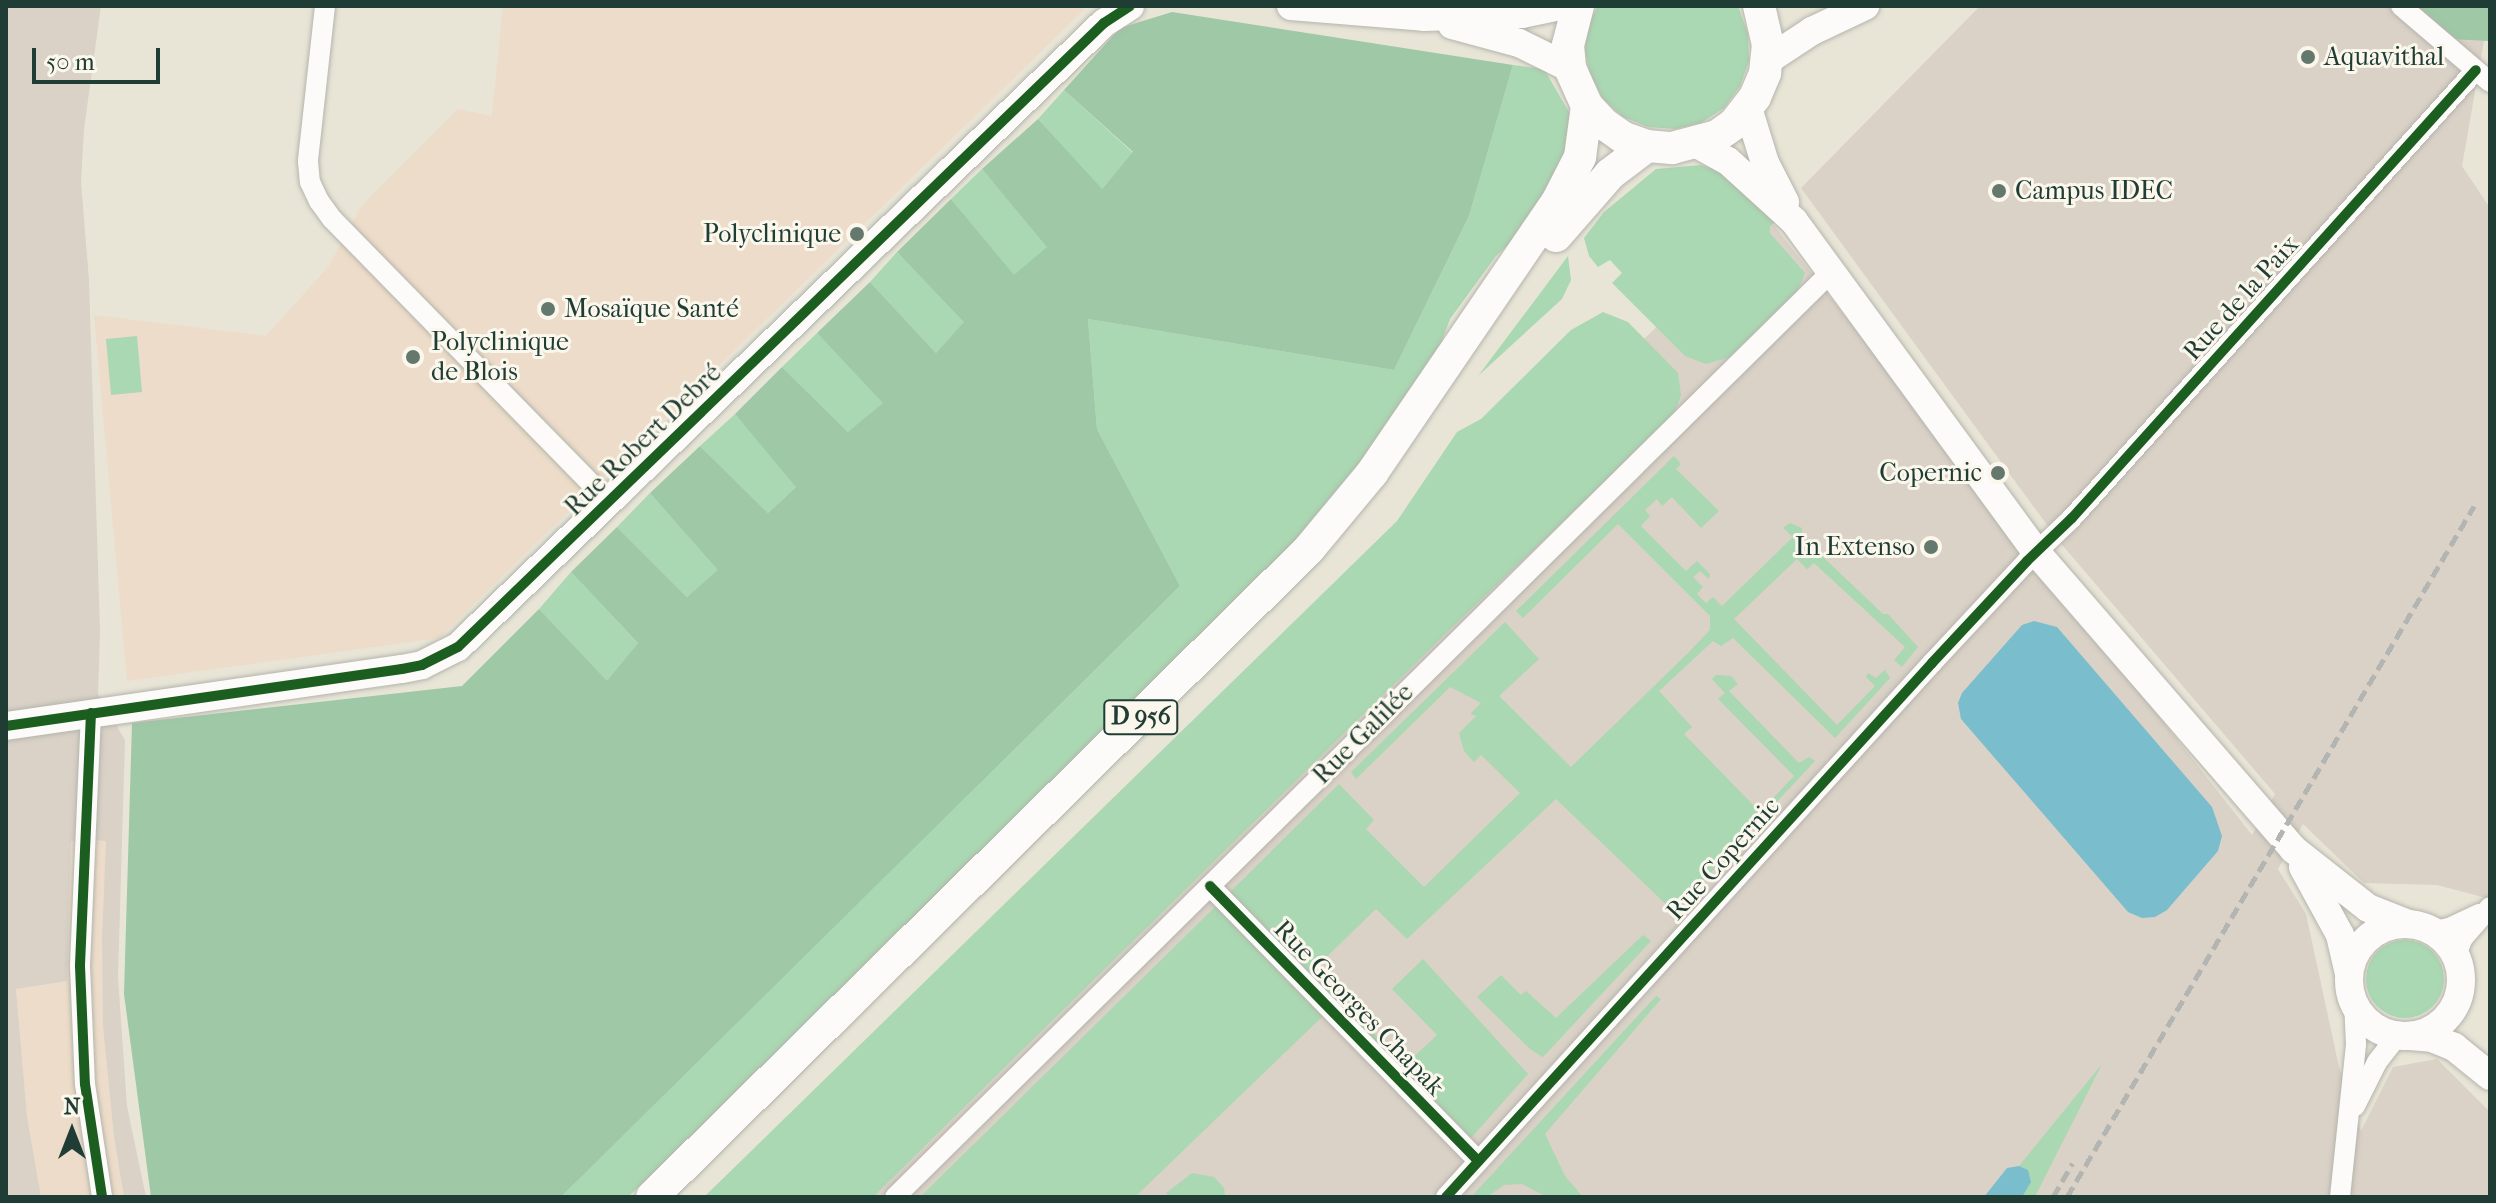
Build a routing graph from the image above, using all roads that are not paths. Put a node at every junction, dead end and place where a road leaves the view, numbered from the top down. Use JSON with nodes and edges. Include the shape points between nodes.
{"nodes":[{"id":1,"x":325,"y":6,"type":"edge"},
{"id":2,"x":1130,"y":6,"type":"edge"},
{"id":3,"x":1291,"y":6,"type":"edge"},
{"id":4,"x":1561,"y":6,"type":"edge"},
{"id":5,"x":1578,"y":6,"type":"edge"},
{"id":6,"x":1759,"y":6,"type":"edge"},
{"id":7,"x":1865,"y":6,"type":"edge"},
{"id":8,"x":2401,"y":6,"type":"edge"},
{"id":9,"x":1424,"y":17,"type":"junction"},
{"id":10,"x":1768,"y":60,"type":"junction"},
{"id":11,"x":1570,"y":68,"type":"junction"},
{"id":12,"x":2483,"y":76,"type":"edge"},
{"id":13,"x":1587,"y":106,"type":"junction"},
{"id":14,"x":1748,"y":108,"type":"junction"},
{"id":15,"x":1697,"y":144,"type":"junction"},
{"id":16,"x":1647,"y":146,"type":"junction"},
{"id":17,"x":1794,"y":221,"type":"junction"},
{"id":18,"x":1832,"y":271,"type":"junction"},
{"id":19,"x":610,"y":503,"type":"junction"},
{"id":20,"x":2036,"y":552,"type":"junction"},
{"id":21,"x":91,"y":713,"type":"junction"},
{"id":22,"x":6,"y":726,"type":"edge"},
{"id":23,"x":2293,"y":849,"type":"junction"},
{"id":24,"x":1210,"y":886,"type":"junction"},
{"id":25,"x":2488,"y":908,"type":"edge"},
{"id":26,"x":2420,"y":927,"type":"junction"},
{"id":27,"x":2456,"y":955,"type":"junction"},
{"id":28,"x":2461,"y":987,"type":"junction"},
{"id":29,"x":2352,"y":988,"type":"junction"},
{"id":30,"x":2402,"y":1035,"type":"junction"},
{"id":31,"x":2490,"y":1076,"type":"edge"},
{"id":32,"x":2350,"y":1121,"type":"junction"},
{"id":33,"x":1478,"y":1161,"type":"junction"},
{"id":34,"x":102,"y":1197,"type":"edge"},
{"id":35,"x":652,"y":1197,"type":"edge"},
{"id":36,"x":677,"y":1197,"type":"edge"},
{"id":37,"x":895,"y":1197,"type":"edge"},
{"id":38,"x":1446,"y":1197,"type":"edge"},
{"id":39,"x":2340,"y":1197,"type":"edge"}],
"edges":[{"from":1,"to":19,"type":"street","via":[[309,137],[310,182],[319,201]]},
{"from":2,"to":19,"type":"street","name":"Rue Robert Debré","via":[[1104,23]]},
{"from":3,"to":9,"type":"street"},
{"from":4,"to":9,"type":"street","via":[[1522,14]]},
{"from":5,"to":11,"type":"main road","via":[[1568,45]]},
{"from":6,"to":10,"type":"main road"},
{"from":7,"to":10,"type":"street"},
{"from":8,"to":12,"type":"street"},
{"from":9,"to":11,"type":"street","via":[[1519,43]]},
{"from":10,"to":14,"type":"main road"},
{"from":11,"to":13,"type":"main road"},
{"from":12,"to":20,"type":"street","name":"Rue de la Paix"},
{"from":13,"to":16,"type":"main road","via":[[1624,138]]},
{"from":13,"to":35,"type":"main road","number":"D 956","via":[[1580,157],[1557,202],[1393,443],[1333,521],[1204,655]]},
{"from":14,"to":15,"type":"main road","via":[[1734,124]]},
{"from":14,"to":17,"type":"street","via":[[1765,163]]},
{"from":15,"to":16,"type":"main road"},
{"from":15,"to":17,"type":"street","via":[[1728,161]]},
{"from":16,"to":36,"type":"main road","number":"D 956","via":[[1610,174],[1572,215],[1387,482],[1323,560]]},
{"from":17,"to":18,"type":"street"},
{"from":18,"to":20,"type":"street"},
{"from":18,"to":24,"type":"street","name":"Rue Galilée"},
{"from":19,"to":21,"type":"street","name":"Rue Robert Debré","via":[[474,635],[422,665]]},
{"from":20,"to":23,"type":"street"},
{"from":20,"to":33,"type":"street","name":"Rue Copernic"},
{"from":21,"to":22,"type":"street","name":"Rue Robert Debré"},
{"from":21,"to":34,"type":"street","via":[[80,966],[85,1084]]},
{"from":23,"to":26,"type":"street","via":[[2368,908]]},
{"from":23,"to":29,"type":"street","via":[[2340,935]]},
{"from":24,"to":33,"type":"street","name":"Rue Georges Chapak"},
{"from":24,"to":37,"type":"street","name":"Rue Galilée"},
{"from":25,"to":26,"type":"street","via":[[2449,928]]},
{"from":25,"to":27,"type":"street"},
{"from":26,"to":27,"type":"street","via":[[2448,942]]},
{"from":26,"to":29,"type":"street","via":[[2375,932],[2361,944]]},
{"from":27,"to":28,"type":"street"},
{"from":28,"to":30,"type":"street","via":[[2456,1003],[2437,1026]]},
{"from":28,"to":31,"type":"street","via":[[2467,1036]]},
{"from":29,"to":30,"type":"street","via":[[2373,1025]]},
{"from":29,"to":32,"type":"street","via":[[2356,1044]]},
{"from":30,"to":31,"type":"street","via":[[2454,1047]]},
{"from":30,"to":32,"type":"street","via":[[2377,1062]]},
{"from":32,"to":39,"type":"street"},
{"from":33,"to":38,"type":"street","name":"Rue Copernic"}]}
